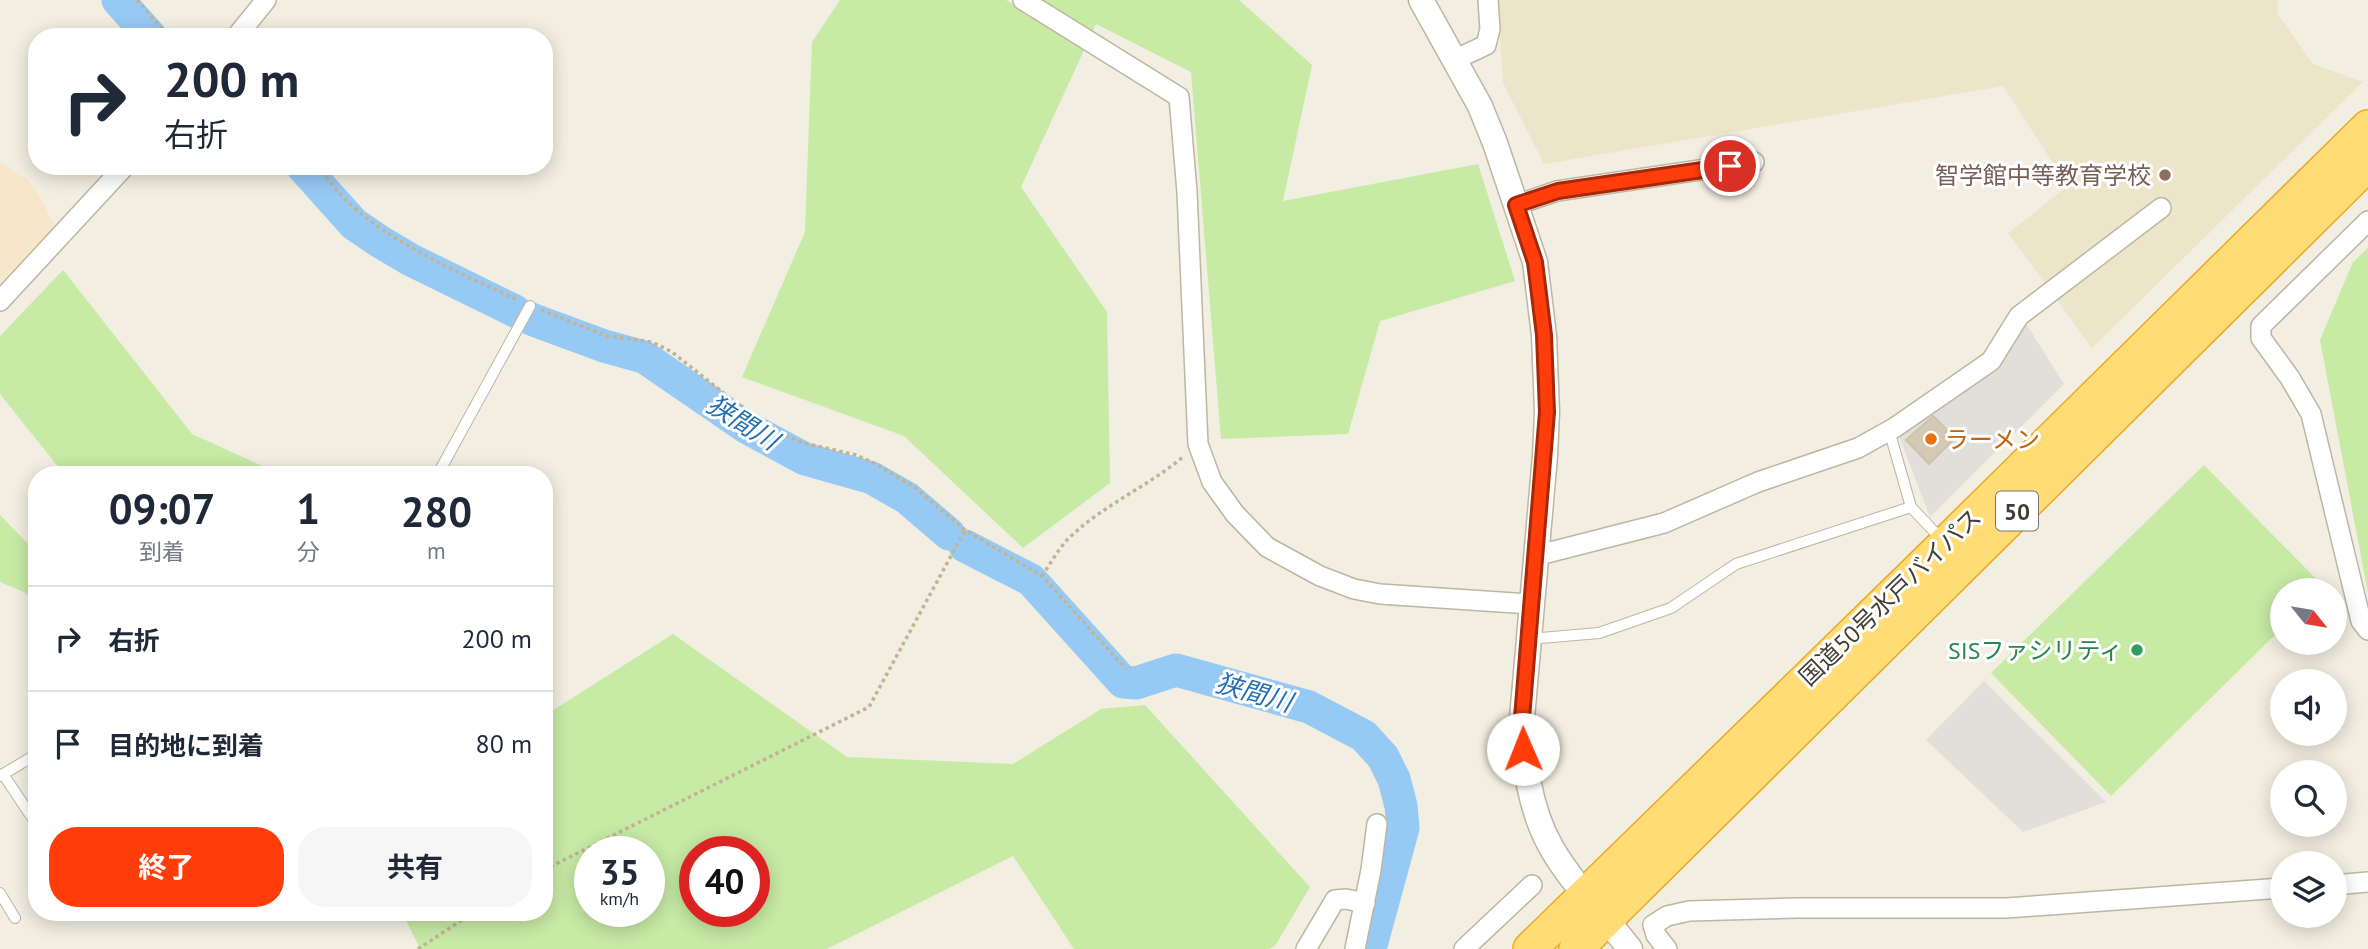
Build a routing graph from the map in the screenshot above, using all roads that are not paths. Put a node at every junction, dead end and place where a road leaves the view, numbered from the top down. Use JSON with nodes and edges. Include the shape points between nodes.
{"nodes":[{"id":1,"x":266,"y":0,"type":"edge"},
{"id":2,"x":1023,"y":0,"type":"edge"},
{"id":3,"x":1421,"y":0,"type":"edge"},
{"id":4,"x":1488,"y":0,"type":"edge"},
{"id":5,"x":243,"y":28,"type":"edge"},
{"id":6,"x":1454,"y":60,"type":"junction"},
{"id":7,"x":2368,"y":127,"type":"edge"},
{"id":8,"x":1754,"y":162,"type":"dead end"},
{"id":9,"x":2368,"y":164,"type":"edge"},
{"id":10,"x":117,"y":175,"type":"edge"},
{"id":11,"x":1516,"y":205,"type":"junction"},
{"id":12,"x":2161,"y":208,"type":"dead end"},
{"id":13,"x":2368,"y":221,"type":"edge"},
{"id":14,"x":0,"y":302,"type":"edge"},
{"id":15,"x":530,"y":306,"type":"road end"},
{"id":16,"x":1889,"y":430,"type":"junction"},
{"id":17,"x":442,"y":466,"type":"edge"},
{"id":18,"x":1911,"y":507,"type":"junction"},
{"id":19,"x":1946,"y":543,"type":"junction"},
{"id":20,"x":1535,"y":556,"type":"junction"},
{"id":21,"x":1531,"y":604,"type":"junction"},
{"id":22,"x":2368,"y":629,"type":"edge"},
{"id":23,"x":1528,"y":639,"type":"junction"},
{"id":24,"x":28,"y":759,"type":"edge"},
{"id":25,"x":2,"y":775,"type":"edge"},
{"id":26,"x":28,"y":812,"type":"edge"},
{"id":27,"x":1377,"y":824,"type":"dead end"},
{"id":28,"x":2368,"y":882,"type":"edge"},
{"id":29,"x":2347,"y":884,"type":"edge"},
{"id":30,"x":1532,"y":885,"type":"dead end"},
{"id":31,"x":2270,"y":889,"type":"edge"},
{"id":32,"x":0,"y":893,"type":"edge"},
{"id":33,"x":1586,"y":894,"type":"junction"},
{"id":34,"x":1365,"y":903,"type":"junction"},
{"id":35,"x":15,"y":918,"type":"dead end"},
{"id":36,"x":1607,"y":919,"type":"junction"},
{"id":37,"x":1306,"y":949,"type":"edge"},
{"id":38,"x":1354,"y":949,"type":"edge"},
{"id":39,"x":1464,"y":949,"type":"edge"},
{"id":40,"x":1530,"y":949,"type":"edge"},
{"id":41,"x":1576,"y":949,"type":"edge"},
{"id":42,"x":1630,"y":949,"type":"edge"},
{"id":43,"x":1667,"y":949,"type":"edge"}],
"edges":[{"from":1,"to":5,"type":"street"},
{"from":2,"to":21,"type":"street","via":[[1179,97],[1198,444],[1212,482],[1235,514],[1267,547],[1353,589]]},
{"from":3,"to":6,"type":"street"},
{"from":4,"to":6,"type":"street","via":[[1486,44]]},
{"from":6,"to":11,"type":"street","via":[[1495,143]]},
{"from":7,"to":19,"type":"highway","name":"国道50号水戸バイパス","number":"50"},
{"from":8,"to":11,"type":"street","via":[[1558,191]]},
{"from":9,"to":36,"type":"highway","name":"国道50号水戸バイパス","number":"50"},
{"from":10,"to":14,"type":"street"},
{"from":11,"to":20,"type":"street","via":[[1535,262],[1544,335],[1547,423]]},
{"from":12,"to":16,"type":"street","via":[[2019,316],[1991,361]]},
{"from":13,"to":22,"type":"street","via":[[2261,326],[2261,338],[2311,414],[2361,621]]},
{"from":15,"to":17,"type":"lane"},
{"from":16,"to":18,"type":"lane"},
{"from":16,"to":20,"type":"street","via":[[1858,448],[1758,482],[1664,523]]},
{"from":18,"to":19,"type":"lane"},
{"from":18,"to":23,"type":"lane","via":[[1736,564],[1671,608],[1599,633]]},
{"from":19,"to":33,"type":"highway","name":"国道50号水戸バイパス","number":"50"},
{"from":20,"to":21,"type":"street"},
{"from":21,"to":23,"type":"street"},
{"from":23,"to":33,"type":"street","via":[[1522,718],[1528,784],[1551,848]]},
{"from":24,"to":25,"type":"lane"},
{"from":25,"to":26,"type":"lane"},
{"from":27,"to":34,"type":"street"},
{"from":28,"to":29,"type":"street"},
{"from":30,"to":39,"type":"street"},
{"from":31,"to":43,"type":"street","via":[[2006,908],[1689,911],[1667,915],[1653,925]]},
{"from":32,"to":35,"type":"lane"},
{"from":33,"to":36,"type":"street"},
{"from":33,"to":40,"type":"highway","name":"国道50号水戸バイパス","number":"50"},
{"from":34,"to":37,"type":"street","via":[[1335,900]]},
{"from":34,"to":38,"type":"street"},
{"from":36,"to":41,"type":"highway","name":"国道50号水戸バイパス","number":"50"},
{"from":36,"to":42,"type":"street"}]}
